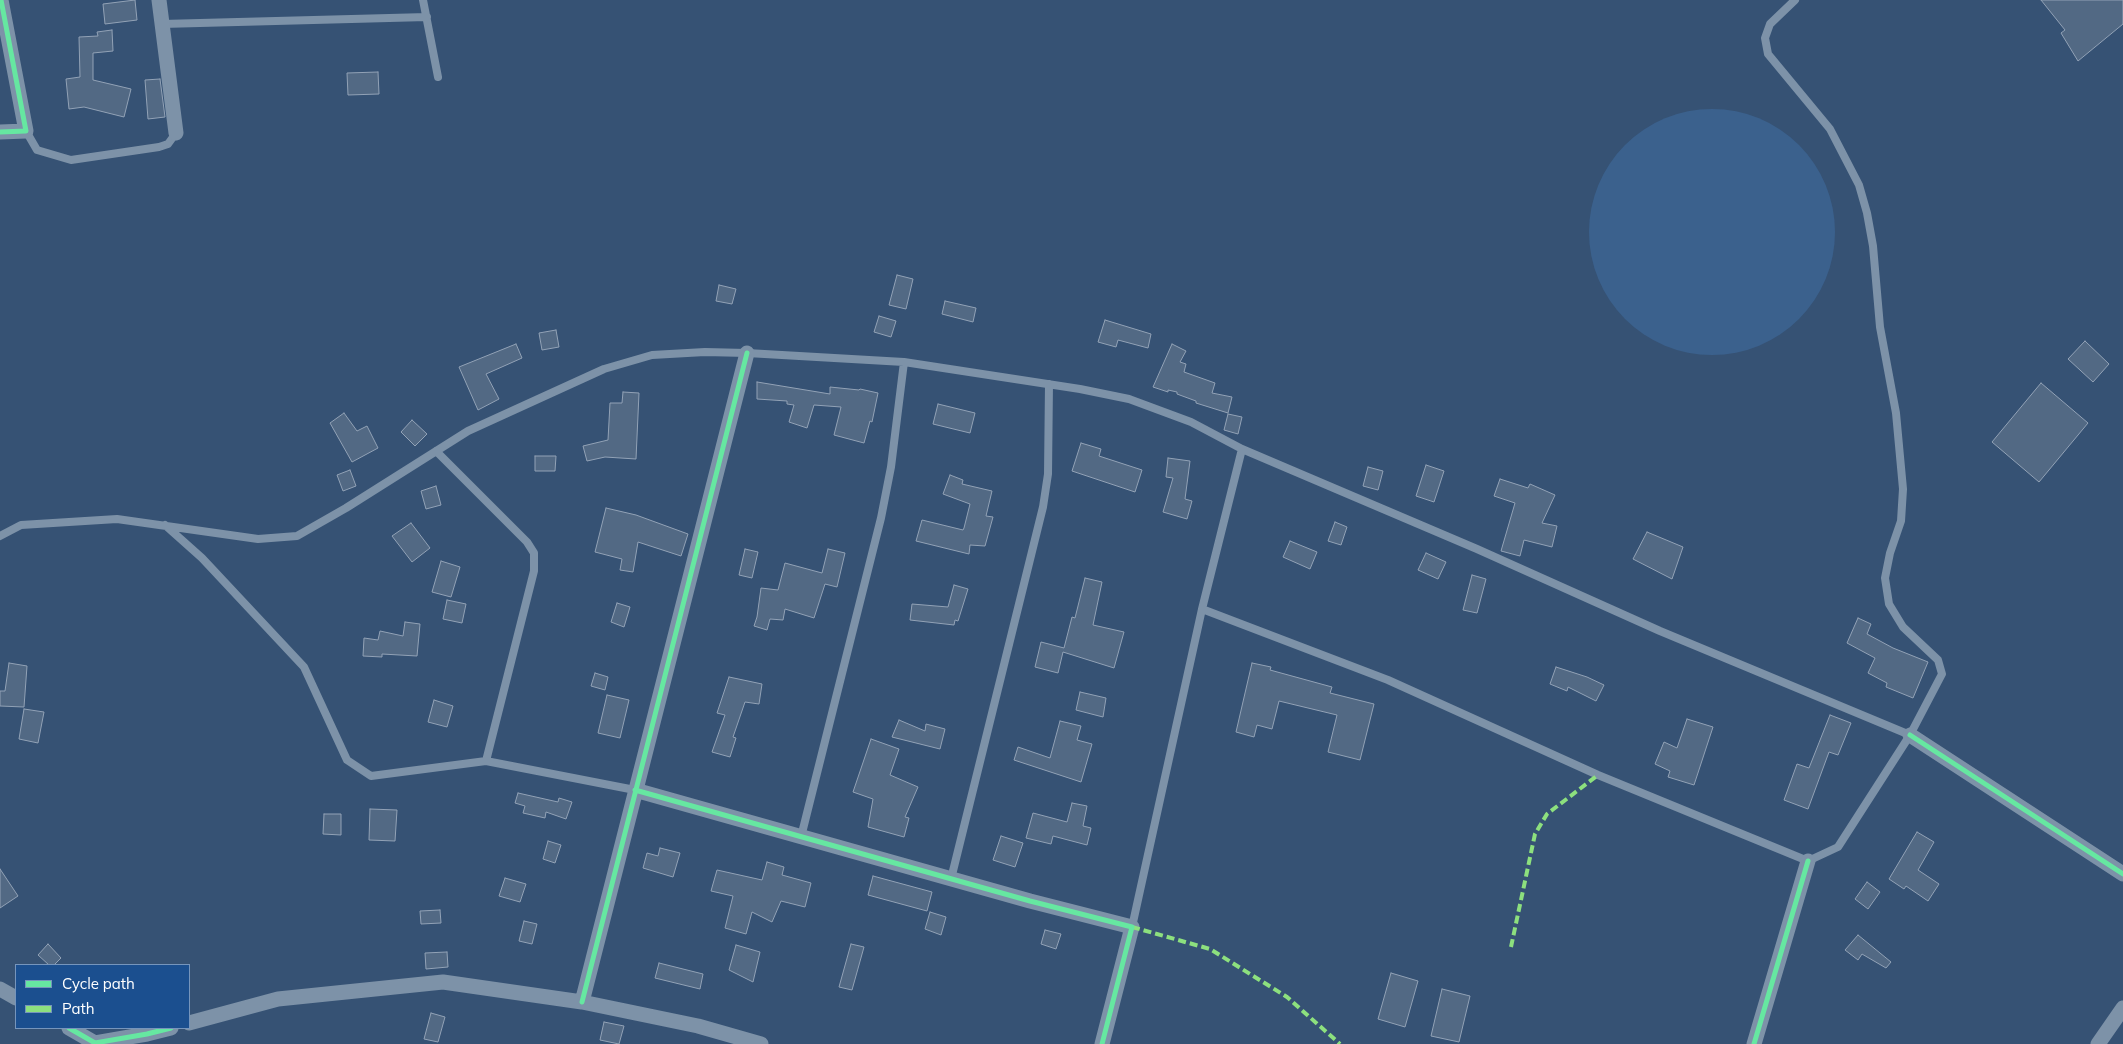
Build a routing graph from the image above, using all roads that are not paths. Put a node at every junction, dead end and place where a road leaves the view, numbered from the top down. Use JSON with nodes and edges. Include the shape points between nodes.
{"nodes":[{"id":1,"x":1,"y":0,"type":"edge"},
{"id":2,"x":159,"y":0,"type":"edge"},
{"id":3,"x":423,"y":0,"type":"edge"},
{"id":4,"x":1795,"y":0,"type":"edge"},
{"id":5,"x":427,"y":17,"type":"junction"},
{"id":6,"x":162,"y":24,"type":"junction"},
{"id":7,"x":438,"y":77,"type":"dead end"},
{"id":8,"x":26,"y":131,"type":"junction"},
{"id":9,"x":0,"y":132,"type":"edge"},
{"id":10,"x":176,"y":133,"type":"joint"},
{"id":11,"x":747,"y":353,"type":"junction"},
{"id":12,"x":904,"y":362,"type":"junction"},
{"id":13,"x":1049,"y":384,"type":"junction"},
{"id":14,"x":1242,"y":450,"type":"junction"},
{"id":15,"x":436,"y":451,"type":"junction"},
{"id":16,"x":165,"y":525,"type":"junction"},
{"id":17,"x":0,"y":536,"type":"edge"},
{"id":18,"x":1202,"y":609,"type":"junction"},
{"id":19,"x":1910,"y":735,"type":"junction"},
{"id":20,"x":486,"y":761,"type":"junction"},
{"id":21,"x":635,"y":790,"type":"junction"},
{"id":22,"x":800,"y":837,"type":"junction"},
{"id":23,"x":1808,"y":861,"type":"junction"},
{"id":24,"x":2123,"y":874,"type":"edge"},
{"id":25,"x":951,"y":879,"type":"junction"},
{"id":26,"x":1132,"y":927,"type":"junction"},
{"id":27,"x":0,"y":989,"type":"edge"},
{"id":28,"x":15,"y":997,"type":"edge"},
{"id":29,"x":582,"y":1002,"type":"junction"},
{"id":30,"x":2123,"y":1008,"type":"edge"},
{"id":31,"x":190,"y":1023,"type":"edge"},
{"id":32,"x":71,"y":1029,"type":"edge"},
{"id":33,"x":167,"y":1029,"type":"edge"},
{"id":34,"x":94,"y":1043,"type":"edge"},
{"id":35,"x":762,"y":1044,"type":"edge"},
{"id":36,"x":1102,"y":1044,"type":"edge"},
{"id":37,"x":1754,"y":1044,"type":"edge"},
{"id":38,"x":2098,"y":1044,"type":"edge"}],
"edges":[{"from":1,"to":8,"type":"street"},
{"from":2,"to":6,"type":"street"},
{"from":3,"to":5,"type":"lane"},
{"from":4,"to":19,"type":"lane","via":[[1770,24],[1764,38],[1768,54],[1830,129],[1859,185],[1873,246],[1880,327],[1896,413],[1903,489],[1901,521],[1885,578],[1888,604],[1903,627],[1942,667],[1942,674]]},
{"from":5,"to":6,"type":"lane"},
{"from":5,"to":7,"type":"lane"},
{"from":6,"to":10,"type":"street"},
{"from":8,"to":9,"type":"street"},
{"from":8,"to":10,"type":"lane","via":[[37,150],[71,160],[159,147],[168,144]]},
{"from":11,"to":12,"type":"lane"},
{"from":11,"to":15,"type":"lane","via":[[652,355],[604,369],[468,431]]},
{"from":11,"to":21,"type":"street"},
{"from":12,"to":13,"type":"lane"},
{"from":12,"to":22,"type":"lane","via":[[891,468],[881,518]]},
{"from":13,"to":14,"type":"lane","via":[[1129,399],[1191,422]]},
{"from":13,"to":25,"type":"lane","via":[[1048,474],[1043,506]]},
{"from":14,"to":18,"type":"lane"},
{"from":14,"to":19,"type":"lane","via":[[1477,549],[1678,639]]},
{"from":15,"to":16,"type":"lane","via":[[297,536],[258,539]]},
{"from":15,"to":20,"type":"lane","via":[[527,542],[534,553],[534,571]]},
{"from":16,"to":17,"type":"lane","via":[[117,519],[21,524]]},
{"from":16,"to":20,"type":"lane","via":[[202,558],[304,667],[348,760],[371,776]]},
{"from":18,"to":23,"type":"lane","via":[[1388,680],[1598,775]]},
{"from":18,"to":26,"type":"lane"},
{"from":19,"to":23,"type":"lane","via":[[1838,847]]},
{"from":19,"to":24,"type":"street"},
{"from":20,"to":21,"type":"lane"},
{"from":21,"to":22,"type":"street"},
{"from":21,"to":29,"type":"street"},
{"from":22,"to":25,"type":"street"},
{"from":23,"to":37,"type":"street"},
{"from":25,"to":26,"type":"street"},
{"from":26,"to":36,"type":"street"},
{"from":27,"to":28,"type":"street"},
{"from":29,"to":31,"type":"street","via":[[443,982],[278,999]]},
{"from":29,"to":35,"type":"street","via":[[698,1026]]},
{"from":30,"to":38,"type":"street"},
{"from":32,"to":34,"type":"street"},
{"from":33,"to":34,"type":"street"}]}
